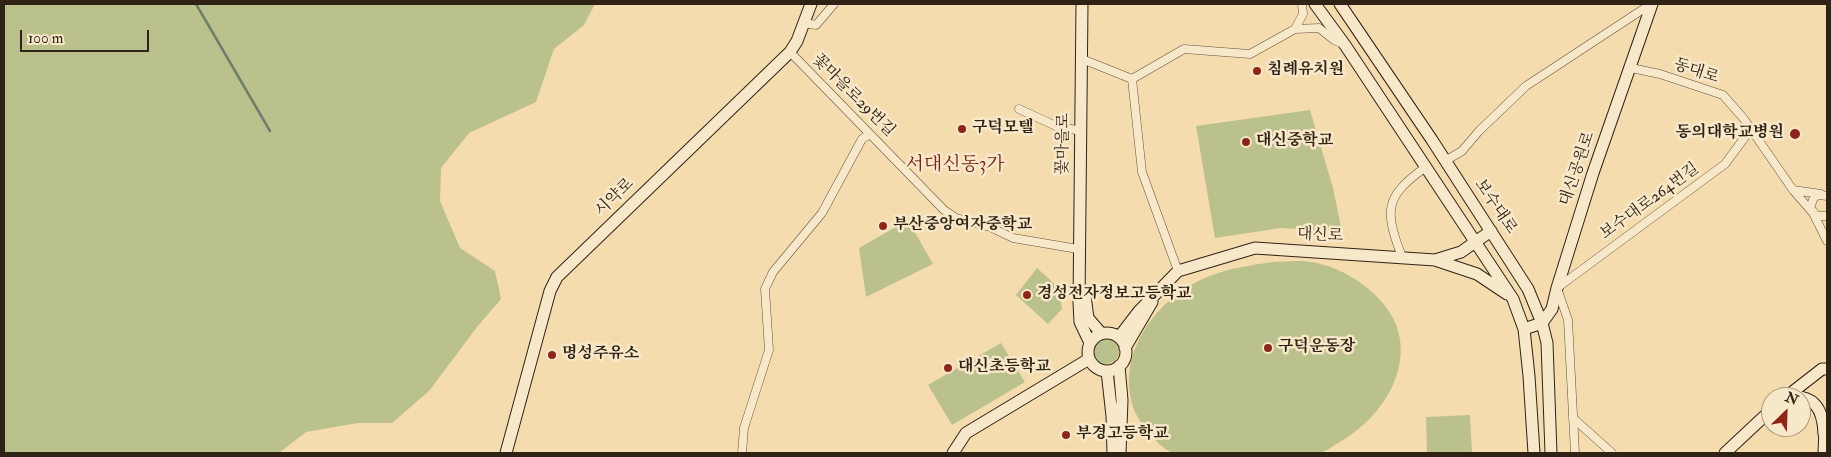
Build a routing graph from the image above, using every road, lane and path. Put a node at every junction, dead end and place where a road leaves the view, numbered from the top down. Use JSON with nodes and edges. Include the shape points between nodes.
{"nodes":[{"id":1,"x":811,"y":4,"type":"edge"},
{"id":2,"x":834,"y":4,"type":"edge"},
{"id":3,"x":1082,"y":4,"type":"edge"},
{"id":4,"x":1302,"y":4,"type":"edge"},
{"id":5,"x":1315,"y":4,"type":"edge"},
{"id":6,"x":1340,"y":4,"type":"edge"},
{"id":7,"x":1651,"y":4,"type":"edge"},
{"id":8,"x":804,"y":23,"type":"junction"},
{"id":9,"x":1295,"y":29,"type":"junction"},
{"id":10,"x":1345,"y":44,"type":"junction"},
{"id":11,"x":790,"y":52,"type":"junction"},
{"id":12,"x":1082,"y":59,"type":"junction"},
{"id":13,"x":1631,"y":68,"type":"junction"},
{"id":14,"x":1132,"y":79,"type":"junction"},
{"id":15,"x":1019,"y":109,"type":"dead end"},
{"id":16,"x":1751,"y":129,"type":"junction"},
{"id":17,"x":1081,"y":131,"type":"junction"},
{"id":18,"x":870,"y":134,"type":"junction"},
{"id":19,"x":1445,"y":161,"type":"junction"},
{"id":20,"x":1426,"y":167,"type":"junction"},
{"id":21,"x":1793,"y":190,"type":"junction"},
{"id":22,"x":1827,"y":191,"type":"edge"},
{"id":23,"x":1823,"y":195,"type":"edge"},
{"id":24,"x":1813,"y":213,"type":"junction"},
{"id":25,"x":1827,"y":216,"type":"edge"},
{"id":26,"x":1491,"y":231,"type":"junction"},
{"id":27,"x":1827,"y":241,"type":"edge"},
{"id":28,"x":1476,"y":242,"type":"junction"},
{"id":29,"x":1078,"y":249,"type":"junction"},
{"id":30,"x":1402,"y":257,"type":"junction"},
{"id":31,"x":1435,"y":260,"type":"junction"},
{"id":32,"x":1178,"y":271,"type":"junction"},
{"id":33,"x":1080,"y":286,"type":"junction"},
{"id":34,"x":1556,"y":288,"type":"junction"},
{"id":35,"x":1154,"y":298,"type":"junction"},
{"id":36,"x":1514,"y":299,"type":"junction"},
{"id":37,"x":1542,"y":323,"type":"junction"},
{"id":38,"x":1524,"y":329,"type":"junction"},
{"id":39,"x":1101,"y":333,"type":"junction"},
{"id":40,"x":1118,"y":337,"type":"junction"},
{"id":41,"x":1090,"y":343,"type":"junction"},
{"id":42,"x":1126,"y":348,"type":"junction"},
{"id":43,"x":1089,"y":359,"type":"junction"},
{"id":44,"x":1119,"y":366,"type":"junction"},
{"id":45,"x":1827,"y":369,"type":"edge"},
{"id":46,"x":1107,"y":371,"type":"junction"},
{"id":47,"x":1799,"y":387,"type":"edge"},
{"id":48,"x":1811,"y":402,"type":"edge"},
{"id":49,"x":1827,"y":414,"type":"edge"},
{"id":50,"x":1573,"y":418,"type":"junction"},
{"id":51,"x":1761,"y":419,"type":"edge"},
{"id":52,"x":1824,"y":434,"type":"junction"},
{"id":53,"x":506,"y":453,"type":"edge"},
{"id":54,"x":742,"y":453,"type":"edge"},
{"id":55,"x":953,"y":453,"type":"edge"},
{"id":56,"x":1113,"y":453,"type":"edge"},
{"id":57,"x":1120,"y":453,"type":"edge"},
{"id":58,"x":1534,"y":453,"type":"edge"},
{"id":59,"x":1551,"y":453,"type":"edge"},
{"id":60,"x":1575,"y":453,"type":"edge"},
{"id":61,"x":1612,"y":453,"type":"edge"},
{"id":62,"x":1725,"y":453,"type":"edge"},
{"id":63,"x":1824,"y":453,"type":"edge"}],
"edges":[{"from":1,"to":8,"type":"main road","name":"시약로"},
{"from":2,"to":8,"type":"street","via":[[816,25]]},
{"from":3,"to":12,"type":"main road","name":"꽃마을로"},
{"from":4,"to":9,"type":"street","via":[[1303,14]]},
{"from":5,"to":10,"type":"main road"},
{"from":6,"to":19,"type":"main road","name":"보수대로"},
{"from":7,"to":13,"type":"main road","name":"대신공원로"},
{"from":7,"to":19,"type":"street","name":"대신공원로","via":[[1526,86],[1478,131],[1462,151]]},
{"from":8,"to":11,"type":"main road","name":"시약로"},
{"from":9,"to":10,"type":"street","via":[[1318,28]]},
{"from":9,"to":14,"type":"street","via":[[1250,54],[1184,50]]},
{"from":10,"to":20,"type":"main road"},
{"from":11,"to":18,"type":"street","name":"꽃마을로29번길"},
{"from":11,"to":53,"type":"main road","name":"시약로","via":[[557,278],[550,291]]},
{"from":12,"to":14,"type":"street"},
{"from":12,"to":17,"type":"main road","name":"꽃마을로"},
{"from":13,"to":16,"type":"street","name":"동대로","via":[[1723,95]]},
{"from":13,"to":34,"type":"main road","name":"대신공원로"},
{"from":14,"to":32,"type":"street","via":[[1142,172]]},
{"from":15,"to":17,"type":"street","via":[[1056,126]]},
{"from":16,"to":21,"type":"street","name":"동대로"},
{"from":16,"to":34,"type":"street","name":"보수대로264번길","via":[[1725,164]]},
{"from":17,"to":29,"type":"main road","name":"꽃마을로"},
{"from":18,"to":29,"type":"street","name":"꽃마을로29번길","via":[[944,210],[956,218],[990,227],[1013,238]]},
{"from":18,"to":54,"type":"street","via":[[862,139],[822,213],[768,281],[769,350],[744,428]]},
{"from":19,"to":26,"type":"main road","name":"보수대로"},
{"from":20,"to":28,"type":"main road"},
{"from":20,"to":30,"type":"street","via":[[1396,194],[1389,214]]},
{"from":21,"to":23,"type":"street"},
{"from":21,"to":24,"type":"street","name":"동대로"},
{"from":22,"to":23,"type":"street"},
{"from":23,"to":24,"type":"street","via":[[1811,202]]},
{"from":24,"to":25,"type":"street","via":[[1822,218]]},
{"from":24,"to":27,"type":"street","name":"동대로"},
{"from":26,"to":28,"type":"main road","name":"대신로"},
{"from":26,"to":37,"type":"main road","name":"보수대로","via":[[1528,289]]},
{"from":28,"to":31,"type":"main road","name":"대신로","via":[[1461,252]]},
{"from":28,"to":36,"type":"main road"},
{"from":29,"to":33,"type":"main road","name":"꽃마을로"},
{"from":30,"to":31,"type":"main road","name":"대신로"},
{"from":30,"to":32,"type":"main road","name":"대신로","via":[[1255,248]]},
{"from":31,"to":36,"type":"main road","via":[[1477,274]]},
{"from":32,"to":35,"type":"main road"},
{"from":33,"to":39,"type":"main road","name":"꽃마을로","via":[[1088,318]]},
{"from":33,"to":41,"type":"main road","name":"꽃마을로","via":[[1080,322]]},
{"from":34,"to":37,"type":"main road","name":"대신공원로","via":[[1552,309]]},
{"from":34,"to":50,"type":"street","via":[[1568,320]]},
{"from":35,"to":40,"type":"main road"},
{"from":35,"to":42,"type":"main road"},
{"from":36,"to":38,"type":"main road"},
{"from":37,"to":38,"type":"main road"},
{"from":37,"to":59,"type":"main road","name":"보수대로","via":[[1547,344]]},
{"from":38,"to":58,"type":"main road"},
{"from":39,"to":40,"type":"main road"},
{"from":39,"to":41,"type":"main road"},
{"from":40,"to":42,"type":"main road"},
{"from":41,"to":43,"type":"main road","name":"꽃마을로"},
{"from":42,"to":44,"type":"main road"},
{"from":43,"to":46,"type":"main road","via":[[1093,365]]},
{"from":43,"to":55,"type":"main road","via":[[966,433]]},
{"from":44,"to":46,"type":"main road"},
{"from":44,"to":57,"type":"main road","via":[[1122,400]]},
{"from":45,"to":47,"type":"main road","via":[[1822,369]]},
{"from":46,"to":56,"type":"main road"},
{"from":48,"to":52,"type":"main road","via":[[1823,418]]},
{"from":49,"to":52,"type":"main road"},
{"from":50,"to":60,"type":"street"},
{"from":50,"to":61,"type":"street"},
{"from":51,"to":62,"type":"main road"},
{"from":52,"to":63,"type":"main road"}]}
